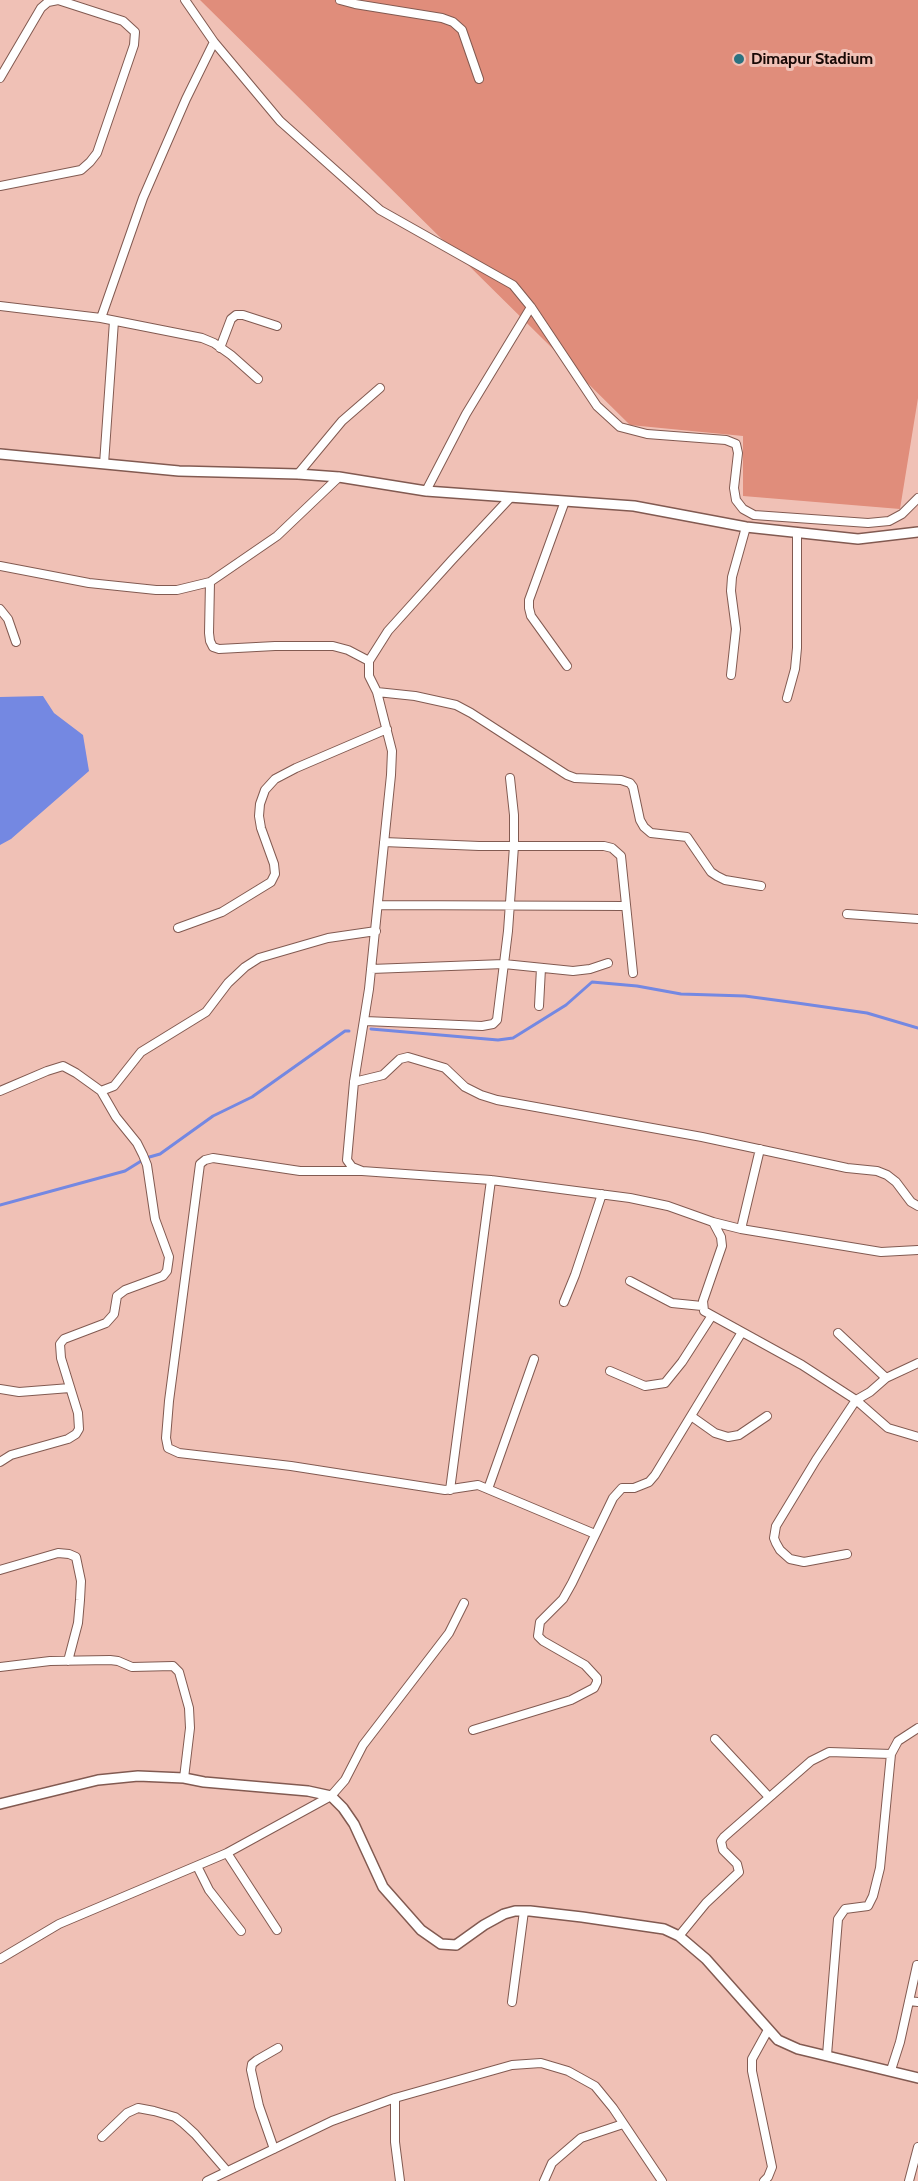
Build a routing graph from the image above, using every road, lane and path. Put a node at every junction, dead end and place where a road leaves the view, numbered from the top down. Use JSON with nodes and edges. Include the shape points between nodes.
{"nodes":[{"id":1,"x":58,"y":0,"type":"edge"},
{"id":2,"x":184,"y":0,"type":"edge"},
{"id":3,"x":340,"y":0,"type":"edge"},
{"id":4,"x":214,"y":42,"type":"junction"},
{"id":5,"x":0,"y":78,"type":"edge"},
{"id":6,"x":479,"y":79,"type":"dead end"},
{"id":7,"x":0,"y":186,"type":"edge"},
{"id":8,"x":0,"y":306,"type":"edge"},
{"id":9,"x":531,"y":307,"type":"junction"},
{"id":10,"x":100,"y":318,"type":"junction"},
{"id":11,"x":114,"y":321,"type":"junction"},
{"id":12,"x":277,"y":326,"type":"dead end"},
{"id":13,"x":220,"y":348,"type":"junction"},
{"id":14,"x":258,"y":379,"type":"dead end"},
{"id":15,"x":380,"y":388,"type":"dead end"},
{"id":16,"x":0,"y":454,"type":"edge"},
{"id":17,"x":104,"y":464,"type":"junction"},
{"id":18,"x":298,"y":474,"type":"junction"},
{"id":19,"x":339,"y":477,"type":"junction"},
{"id":20,"x":426,"y":491,"type":"junction"},
{"id":21,"x":510,"y":498,"type":"junction"},
{"id":22,"x":918,"y":498,"type":"edge"},
{"id":23,"x":566,"y":501,"type":"junction"},
{"id":24,"x":746,"y":526,"type":"junction"},
{"id":25,"x":918,"y":532,"type":"edge"},
{"id":26,"x":796,"y":533,"type":"junction"},
{"id":27,"x":0,"y":566,"type":"edge"},
{"id":28,"x":210,"y":582,"type":"junction"},
{"id":29,"x":0,"y":609,"type":"edge"},
{"id":30,"x":16,"y":642,"type":"dead end"},
{"id":31,"x":369,"y":661,"type":"junction"},
{"id":32,"x":567,"y":666,"type":"dead end"},
{"id":33,"x":731,"y":675,"type":"dead end"},
{"id":34,"x":377,"y":692,"type":"junction"},
{"id":35,"x":787,"y":699,"type":"dead end"},
{"id":36,"x":387,"y":729,"type":"junction"},
{"id":37,"x":510,"y":778,"type":"dead end"},
{"id":38,"x":384,"y":842,"type":"junction"},
{"id":39,"x":514,"y":846,"type":"junction"},
{"id":40,"x":761,"y":886,"type":"dead end"},
{"id":41,"x":378,"y":905,"type":"junction"},
{"id":42,"x":509,"y":906,"type":"junction"},
{"id":43,"x":624,"y":906,"type":"junction"},
{"id":44,"x":847,"y":914,"type":"dead end"},
{"id":45,"x":918,"y":919,"type":"edge"},
{"id":46,"x":178,"y":928,"type":"dead end"},
{"id":47,"x":376,"y":931,"type":"junction"},
{"id":48,"x":608,"y":963,"type":"dead end"},
{"id":49,"x":504,"y":964,"type":"junction"},
{"id":50,"x":541,"y":968,"type":"junction"},
{"id":51,"x":371,"y":969,"type":"junction"},
{"id":52,"x":633,"y":973,"type":"dead end"},
{"id":53,"x":539,"y":1006,"type":"dead end"},
{"id":54,"x":365,"y":1021,"type":"junction"},
{"id":55,"x":354,"y":1082,"type":"junction"},
{"id":56,"x":0,"y":1091,"type":"edge"},
{"id":57,"x":101,"y":1091,"type":"junction"},
{"id":58,"x":760,"y":1149,"type":"junction"},
{"id":59,"x":362,"y":1171,"type":"junction"},
{"id":60,"x":491,"y":1180,"type":"junction"},
{"id":61,"x":602,"y":1194,"type":"junction"},
{"id":62,"x":918,"y":1206,"type":"edge"},
{"id":63,"x":713,"y":1221,"type":"junction"},
{"id":64,"x":741,"y":1229,"type":"junction"},
{"id":65,"x":918,"y":1250,"type":"edge"},
{"id":66,"x":630,"y":1281,"type":"dead end"},
{"id":67,"x":564,"y":1302,"type":"dead end"},
{"id":68,"x":702,"y":1306,"type":"junction"},
{"id":69,"x":711,"y":1317,"type":"junction"},
{"id":70,"x":742,"y":1332,"type":"junction"},
{"id":71,"x":838,"y":1333,"type":"dead end"},
{"id":72,"x":534,"y":1359,"type":"dead end"},
{"id":73,"x":918,"y":1363,"type":"edge"},
{"id":74,"x":610,"y":1371,"type":"dead end"},
{"id":75,"x":886,"y":1378,"type":"junction"},
{"id":76,"x":70,"y":1388,"type":"junction"},
{"id":77,"x":0,"y":1389,"type":"edge"},
{"id":78,"x":856,"y":1400,"type":"junction"},
{"id":79,"x":691,"y":1416,"type":"junction"},
{"id":80,"x":767,"y":1416,"type":"dead end"},
{"id":81,"x":918,"y":1437,"type":"edge"},
{"id":82,"x":0,"y":1462,"type":"edge"},
{"id":83,"x":488,"y":1489,"type":"junction"},
{"id":84,"x":450,"y":1490,"type":"junction"},
{"id":85,"x":595,"y":1534,"type":"junction"},
{"id":86,"x":847,"y":1554,"type":"dead end"},
{"id":87,"x":0,"y":1570,"type":"edge"},
{"id":88,"x":464,"y":1603,"type":"dead end"},
{"id":89,"x":68,"y":1660,"type":"junction"},
{"id":90,"x":0,"y":1667,"type":"edge"},
{"id":91,"x":918,"y":1728,"type":"edge"},
{"id":92,"x":472,"y":1730,"type":"dead end"},
{"id":93,"x":715,"y":1739,"type":"dead end"},
{"id":94,"x":891,"y":1754,"type":"junction"},
{"id":95,"x":184,"y":1778,"type":"junction"},
{"id":96,"x":331,"y":1796,"type":"junction"},
{"id":97,"x":769,"y":1797,"type":"junction"},
{"id":98,"x":0,"y":1804,"type":"edge"},
{"id":99,"x":227,"y":1853,"type":"junction"},
{"id":100,"x":197,"y":1866,"type":"junction"},
{"id":101,"x":524,"y":1911,"type":"junction"},
{"id":102,"x":277,"y":1930,"type":"dead end"},
{"id":103,"x":241,"y":1931,"type":"dead end"},
{"id":104,"x":680,"y":1936,"type":"junction"},
{"id":105,"x":0,"y":1959,"type":"edge"},
{"id":106,"x":917,"y":1965,"type":"edge"},
{"id":107,"x":909,"y":2001,"type":"junction"},
{"id":108,"x":512,"y":2002,"type":"dead end"},
{"id":109,"x":918,"y":2002,"type":"edge"},
{"id":110,"x":768,"y":2030,"type":"junction"},
{"id":111,"x":278,"y":2048,"type":"dead end"},
{"id":112,"x":827,"y":2055,"type":"junction"},
{"id":113,"x":891,"y":2070,"type":"junction"},
{"id":114,"x":918,"y":2078,"type":"edge"},
{"id":115,"x":395,"y":2098,"type":"junction"},
{"id":116,"x":623,"y":2124,"type":"junction"},
{"id":117,"x":102,"y":2137,"type":"dead end"},
{"id":118,"x":918,"y":2147,"type":"edge"},
{"id":119,"x":274,"y":2149,"type":"junction"},
{"id":120,"x":227,"y":2171,"type":"junction"},
{"id":121,"x":658,"y":2180,"type":"edge"},
{"id":122,"x":207,"y":2181,"type":"edge"},
{"id":123,"x":400,"y":2181,"type":"edge"},
{"id":124,"x":544,"y":2181,"type":"edge"},
{"id":125,"x":764,"y":2181,"type":"edge"},
{"id":126,"x":909,"y":2181,"type":"edge"}],
"edges":[{"from":1,"to":5,"type":"street","via":[[41,8]]},
{"from":1,"to":7,"type":"street","via":[[123,21],[135,32],[134,45],[97,153],[90,162],[81,170]]},
{"from":2,"to":4,"type":"street"},
{"from":3,"to":6,"type":"street","via":[[453,22],[462,30]]},
{"from":4,"to":9,"type":"street","via":[[280,121],[380,210],[513,285]]},
{"from":4,"to":10,"type":"street","via":[[143,198]]},
{"from":8,"to":10,"type":"street"},
{"from":9,"to":20,"type":"street","via":[[466,414]]},
{"from":9,"to":22,"type":"street","via":[[597,406],[620,427],[647,434],[736,444],[736,500],[754,515],[889,521]]},
{"from":10,"to":11,"type":"street"},
{"from":11,"to":13,"type":"street","via":[[202,338]]},
{"from":11,"to":17,"type":"street"},
{"from":12,"to":13,"type":"street","via":[[236,315]]},
{"from":13,"to":14,"type":"street"},
{"from":15,"to":18,"type":"street","via":[[342,421]]},
{"from":16,"to":17,"type":"street"},
{"from":17,"to":18,"type":"street","via":[[179,471]]},
{"from":18,"to":19,"type":"street"},
{"from":19,"to":20,"type":"street"},
{"from":19,"to":28,"type":"street","via":[[277,536]]},
{"from":20,"to":21,"type":"street"},
{"from":21,"to":23,"type":"street"},
{"from":21,"to":31,"type":"street","via":[[388,631]]},
{"from":23,"to":24,"type":"street","via":[[634,506]]},
{"from":23,"to":32,"type":"street","via":[[529,608]]},
{"from":24,"to":26,"type":"street"},
{"from":24,"to":33,"type":"street","via":[[732,577],[736,629]]},
{"from":25,"to":26,"type":"street","via":[[858,539]]},
{"from":26,"to":35,"type":"street","via":[[795,669]]},
{"from":27,"to":28,"type":"street","via":[[89,583],[156,590],[177,590]]},
{"from":28,"to":31,"type":"street","via":[[209,633],[213,648],[333,646]]},
{"from":29,"to":30,"type":"street"},
{"from":31,"to":34,"type":"street","via":[[369,676]]},
{"from":34,"to":36,"type":"street"},
{"from":34,"to":40,"type":"street","via":[[456,705],[575,778],[630,783],[640,820],[651,833],[687,837],[717,876]]},
{"from":36,"to":38,"type":"street","via":[[392,751]]},
{"from":36,"to":46,"type":"street","via":[[275,779],[265,790],[259,816],[274,864],[271,882],[222,912]]},
{"from":37,"to":39,"type":"street"},
{"from":38,"to":39,"type":"street"},
{"from":38,"to":41,"type":"street"},
{"from":39,"to":42,"type":"street"},
{"from":39,"to":43,"type":"street","via":[[604,846],[617,851],[622,863]]},
{"from":41,"to":42,"type":"street"},
{"from":41,"to":47,"type":"street"},
{"from":42,"to":43,"type":"street"},
{"from":42,"to":49,"type":"street"},
{"from":43,"to":52,"type":"street"},
{"from":44,"to":45,"type":"street"},
{"from":47,"to":51,"type":"street"},
{"from":47,"to":57,"type":"street","via":[[328,938],[259,958],[228,983],[206,1012],[141,1052],[114,1086]]},
{"from":48,"to":50,"type":"street","via":[[573,971]]},
{"from":49,"to":50,"type":"street"},
{"from":49,"to":51,"type":"street"},
{"from":49,"to":54,"type":"street","via":[[499,1011],[493,1024]]},
{"from":50,"to":53,"type":"street"},
{"from":51,"to":54,"type":"street"},
{"from":54,"to":55,"type":"street"},
{"from":55,"to":58,"type":"street","via":[[383,1075],[400,1059],[408,1057],[445,1068],[465,1087],[497,1100]]},
{"from":55,"to":59,"type":"street","via":[[347,1160]]},
{"from":56,"to":57,"type":"street","via":[[63,1066]]},
{"from":57,"to":76,"type":"street","via":[[143,1155],[155,1219],[169,1257],[167,1270],[157,1279],[117,1296],[114,1314],[106,1323],[64,1339],[59,1349]]},
{"from":58,"to":62,"type":"street","via":[[887,1175]]},
{"from":58,"to":64,"type":"street"},
{"from":59,"to":60,"type":"street"},
{"from":59,"to":84,"type":"street","via":[[300,1170],[213,1158],[200,1164],[166,1443],[179,1453]]},
{"from":60,"to":61,"type":"street"},
{"from":60,"to":84,"type":"street"},
{"from":61,"to":63,"type":"street","via":[[668,1206]]},
{"from":61,"to":67,"type":"street"},
{"from":63,"to":64,"type":"street"},
{"from":63,"to":68,"type":"street","via":[[722,1246]]},
{"from":64,"to":65,"type":"street","via":[[881,1252]]},
{"from":66,"to":68,"type":"street","via":[[672,1303]]},
{"from":68,"to":69,"type":"street"},
{"from":69,"to":70,"type":"street"},
{"from":69,"to":74,"type":"street","via":[[665,1383],[645,1386]]},
{"from":70,"to":78,"type":"street"},
{"from":70,"to":79,"type":"street"},
{"from":71,"to":75,"type":"street"},
{"from":72,"to":83,"type":"street"},
{"from":73,"to":75,"type":"street"},
{"from":75,"to":78,"type":"street"},
{"from":76,"to":77,"type":"street","via":[[19,1392]]},
{"from":76,"to":82,"type":"street","via":[[79,1422],[76,1434]]},
{"from":78,"to":81,"type":"street","via":[[888,1428]]},
{"from":78,"to":86,"type":"street","via":[[784,1510],[775,1532],[780,1550],[796,1561]]},
{"from":79,"to":80,"type":"street","via":[[728,1437],[740,1435]]},
{"from":79,"to":85,"type":"street","via":[[649,1482],[618,1490]]},
{"from":83,"to":84,"type":"street","via":[[471,1485]]},
{"from":83,"to":85,"type":"street"},
{"from":85,"to":92,"type":"street","via":[[563,1599],[538,1629],[543,1641],[592,1672],[597,1682],[594,1688],[571,1700]]},
{"from":87,"to":89,"type":"street","via":[[58,1553],[76,1557],[80,1600]]},
{"from":88,"to":96,"type":"street","via":[[449,1633],[363,1745],[345,1780]]},
{"from":89,"to":90,"type":"street"},
{"from":89,"to":95,"type":"street","via":[[110,1660],[132,1667],[176,1668],[190,1717]]},
{"from":91,"to":94,"type":"street","via":[[898,1741]]},
{"from":93,"to":97,"type":"street"},
{"from":94,"to":97,"type":"street","via":[[820,1755]]},
{"from":94,"to":112,"type":"street","via":[[880,1868],[873,1896],[868,1906],[845,1910],[838,1919]]},
{"from":95,"to":96,"type":"street"},
{"from":95,"to":98,"type":"street","via":[[138,1776],[98,1780]]},
{"from":96,"to":99,"type":"street"},
{"from":96,"to":101,"type":"street","via":[[354,1824],[383,1887],[431,1939],[456,1945],[504,1914]]},
{"from":97,"to":104,"type":"street","via":[[721,1841],[740,1872],[706,1903]]},
{"from":99,"to":100,"type":"street"},
{"from":99,"to":102,"type":"street"},
{"from":100,"to":103,"type":"street","via":[[209,1890]]},
{"from":100,"to":105,"type":"street","via":[[59,1924]]},
{"from":101,"to":104,"type":"street","via":[[650,1926]]},
{"from":101,"to":108,"type":"street"},
{"from":104,"to":110,"type":"street","via":[[706,1959]]},
{"from":106,"to":107,"type":"street"},
{"from":107,"to":109,"type":"street"},
{"from":107,"to":113,"type":"street"},
{"from":110,"to":112,"type":"street","via":[[787,2045]]},
{"from":110,"to":125,"type":"street","via":[[752,2059],[772,2167]]},
{"from":111,"to":119,"type":"street","via":[[252,2064],[251,2070]]},
{"from":112,"to":113,"type":"street"},
{"from":113,"to":114,"type":"street"},
{"from":115,"to":116,"type":"street","via":[[512,2065],[541,2063],[568,2071],[595,2086]]},
{"from":115,"to":119,"type":"street","via":[[332,2121]]},
{"from":115,"to":123,"type":"street"},
{"from":116,"to":121,"type":"street"},
{"from":116,"to":124,"type":"street","via":[[581,2138],[552,2163]]},
{"from":117,"to":120,"type":"street","via":[[138,2108],[154,2111],[183,2123]]},
{"from":118,"to":126,"type":"street"},
{"from":119,"to":120,"type":"street"},
{"from":120,"to":122,"type":"street"}]}
